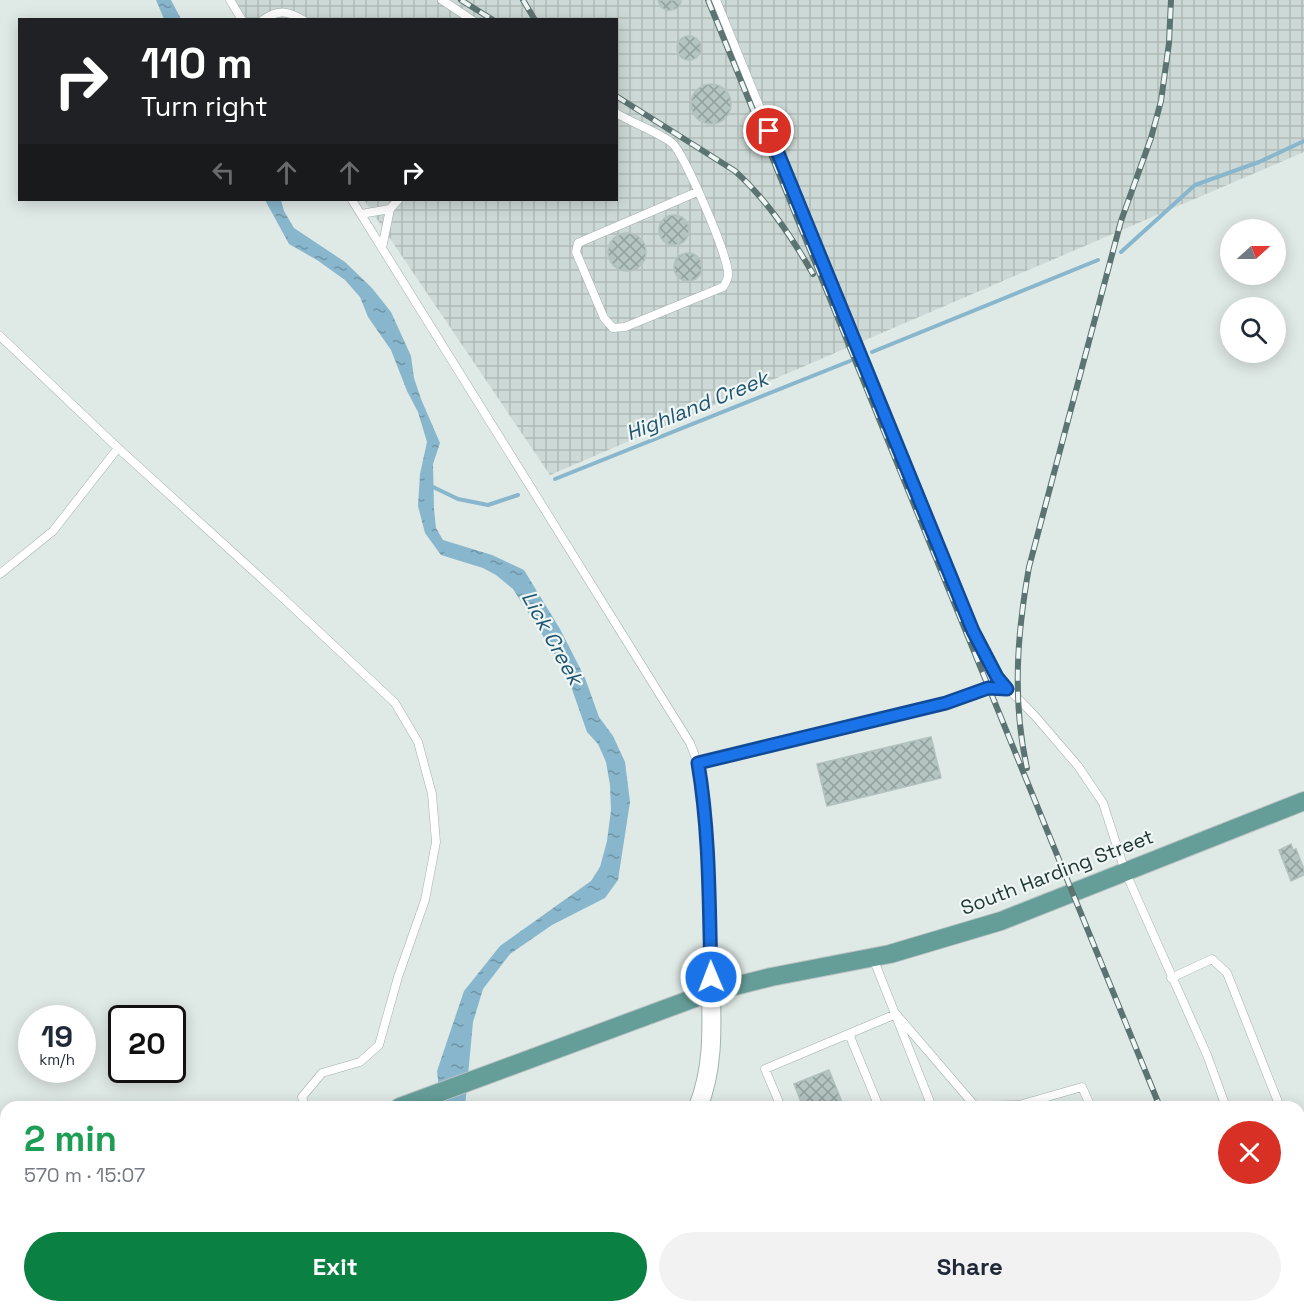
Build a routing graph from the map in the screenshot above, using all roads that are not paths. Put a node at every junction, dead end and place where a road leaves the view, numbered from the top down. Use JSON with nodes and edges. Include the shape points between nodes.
{"nodes":[{"id":1,"x":230,"y":0,"type":"edge"},
{"id":2,"x":442,"y":0,"type":"edge"},
{"id":3,"x":716,"y":0,"type":"edge"},
{"id":4,"x":241,"y":18,"type":"edge"},
{"id":5,"x":265,"y":18,"type":"edge"},
{"id":6,"x":300,"y":18,"type":"edge"},
{"id":7,"x":469,"y":18,"type":"edge"},
{"id":8,"x":618,"y":114,"type":"edge"},
{"id":9,"x":697,"y":192,"type":"junction"},
{"id":10,"x":353,"y":201,"type":"edge"},
{"id":11,"x":397,"y":201,"type":"edge"},
{"id":12,"x":390,"y":209,"type":"junction"},
{"id":13,"x":361,"y":214,"type":"junction"},
{"id":14,"x":382,"y":248,"type":"junction"},
{"id":15,"x":0,"y":336,"type":"edge"},
{"id":16,"x":117,"y":448,"type":"junction"},
{"id":17,"x":0,"y":574,"type":"edge"},
{"id":18,"x":1007,"y":689,"type":"junction"},
{"id":19,"x":698,"y":763,"type":"junction"},
{"id":20,"x":1304,"y":801,"type":"edge"},
{"id":21,"x":1125,"y":872,"type":"junction"},
{"id":22,"x":873,"y":957,"type":"junction"},
{"id":23,"x":1171,"y":978,"type":"junction"},
{"id":24,"x":711,"y":992,"type":"junction"},
{"id":25,"x":896,"y":1014,"type":"junction"},
{"id":26,"x":849,"y":1034,"type":"junction"},
{"id":27,"x":303,"y":1101,"type":"edge"},
{"id":28,"x":416,"y":1101,"type":"edge"},
{"id":29,"x":700,"y":1101,"type":"edge"},
{"id":30,"x":778,"y":1101,"type":"edge"},
{"id":31,"x":877,"y":1101,"type":"edge"},
{"id":32,"x":930,"y":1101,"type":"edge"},
{"id":33,"x":971,"y":1101,"type":"edge"},
{"id":34,"x":1033,"y":1101,"type":"edge"},
{"id":35,"x":1088,"y":1101,"type":"edge"},
{"id":36,"x":1224,"y":1101,"type":"edge"},
{"id":37,"x":1278,"y":1101,"type":"edge"}],
"edges":[{"from":1,"to":4,"type":"lane"},
{"from":2,"to":7,"type":"lane"},
{"from":3,"to":18,"type":"lane","via":[[973,631]]},
{"from":5,"to":6,"type":"lane","via":[[289,12]]},
{"from":8,"to":9,"type":"lane","via":[[672,143]]},
{"from":9,"to":9,"type":"lane","via":[[725,256],[729,276],[723,288],[625,327],[613,328],[604,318],[576,252],[578,243]]},
{"from":10,"to":13,"type":"lane"},
{"from":11,"to":12,"type":"lane"},
{"from":12,"to":13,"type":"lane"},
{"from":12,"to":14,"type":"lane"},
{"from":13,"to":14,"type":"lane"},
{"from":14,"to":19,"type":"lane","via":[[684,734]]},
{"from":15,"to":16,"type":"lane"},
{"from":16,"to":17,"type":"lane","via":[[53,531]]},
{"from":16,"to":27,"type":"lane","via":[[394,703],[418,742],[432,794],[436,842],[425,900],[378,1045],[360,1062],[322,1073]]},
{"from":18,"to":19,"type":"lane","via":[[988,688],[946,703]]},
{"from":18,"to":21,"type":"lane","via":[[1078,766],[1103,803]]},
{"from":19,"to":24,"type":"lane","via":[[709,851]]},
{"from":20,"to":21,"type":"main road","name":"South Harding Street"},
{"from":21,"to":22,"type":"main road","name":"South Harding Street","via":[[1001,921]]},
{"from":21,"to":23,"type":"lane"},
{"from":22,"to":24,"type":"main road","name":"South Harding Street"},
{"from":22,"to":25,"type":"lane"},
{"from":23,"to":36,"type":"lane"},
{"from":23,"to":37,"type":"lane","via":[[1212,959],[1227,973]]},
{"from":24,"to":28,"type":"main road","name":"South Harding Street"},
{"from":24,"to":29,"type":"main road","via":[[711,1055]]},
{"from":25,"to":26,"type":"lane"},
{"from":25,"to":32,"type":"lane"},
{"from":25,"to":33,"type":"lane"},
{"from":26,"to":30,"type":"lane","via":[[765,1069]]},
{"from":26,"to":31,"type":"lane"},
{"from":34,"to":35,"type":"lane","via":[[1082,1087]]}]}
